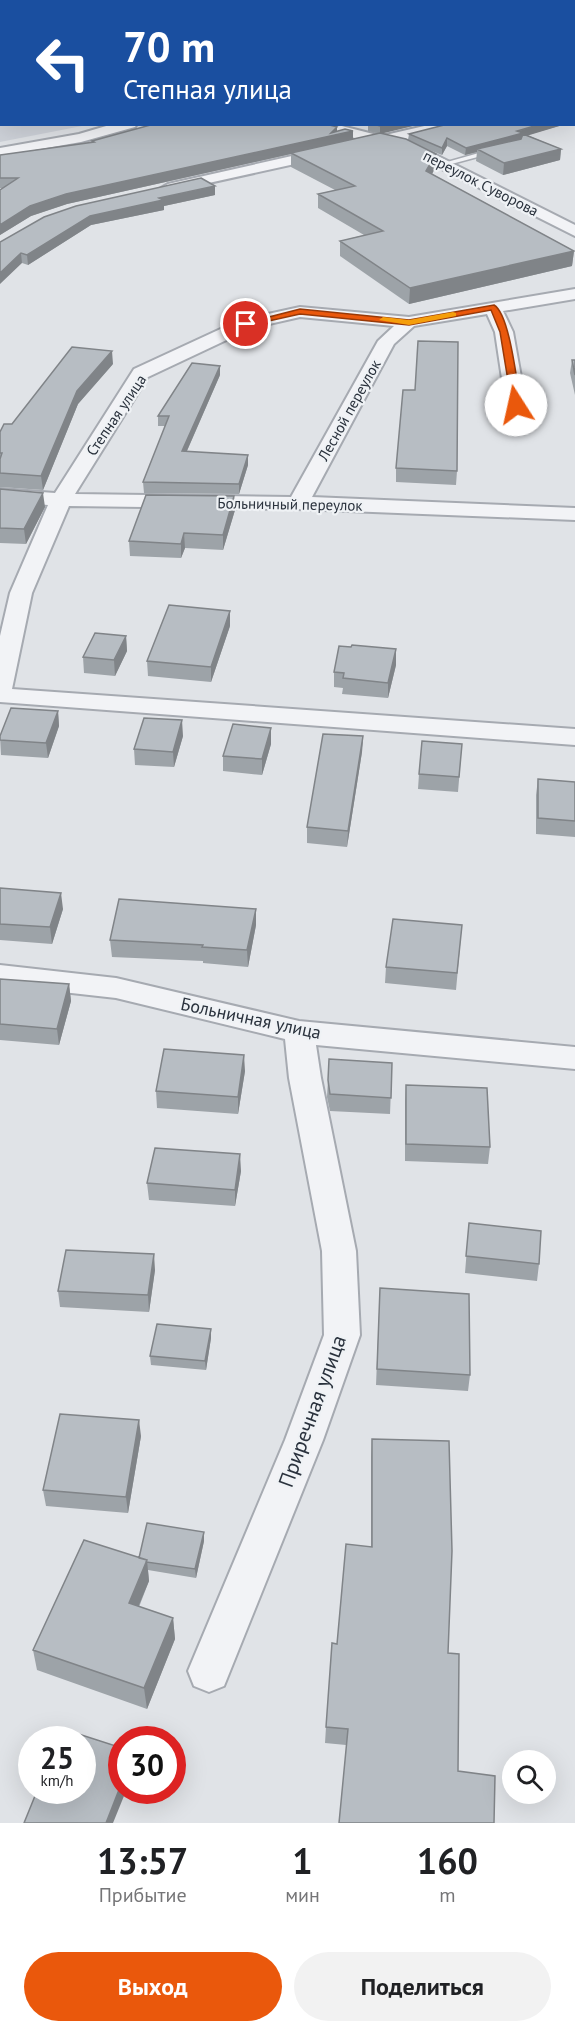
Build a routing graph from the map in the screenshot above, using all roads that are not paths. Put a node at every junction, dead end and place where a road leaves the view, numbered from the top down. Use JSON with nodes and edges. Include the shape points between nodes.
{"nodes":[{"id":1,"x":123,"y":126,"type":"edge"},
{"id":2,"x":323,"y":126,"type":"edge"},
{"id":3,"x":446,"y":126,"type":"edge"},
{"id":4,"x":385,"y":141,"type":"junction"},
{"id":5,"x":507,"y":149,"type":"edge"},
{"id":6,"x":0,"y":152,"type":"edge"},
{"id":7,"x":444,"y":164,"type":"junction"},
{"id":8,"x":158,"y":191,"type":"edge"},
{"id":9,"x":575,"y":231,"type":"edge"},
{"id":10,"x":575,"y":294,"type":"edge"},
{"id":11,"x":494,"y":307,"type":"junction"},
{"id":12,"x":409,"y":322,"type":"junction"},
{"id":13,"x":516,"y":405,"type":"dead end"},
{"id":14,"x":0,"y":495,"type":"edge"},
{"id":15,"x":61,"y":500,"type":"junction"},
{"id":16,"x":298,"y":503,"type":"junction"},
{"id":17,"x":575,"y":514,"type":"edge"},
{"id":18,"x":0,"y":690,"type":"edge"},
{"id":19,"x":0,"y":694,"type":"edge"},
{"id":20,"x":575,"y":737,"type":"edge"},
{"id":21,"x":0,"y":975,"type":"edge"},
{"id":22,"x":299,"y":1032,"type":"junction"},
{"id":23,"x":575,"y":1058,"type":"edge"},
{"id":24,"x":209,"y":1671,"type":"dead end"}],
"edges":[{"from":1,"to":6,"type":"street","via":[[81,138]]},
{"from":2,"to":4,"type":"street","name":"переулок Суворова"},
{"from":3,"to":4,"type":"street"},
{"from":4,"to":7,"type":"street","name":"переулок Суворова"},
{"from":4,"to":8,"type":"street"},
{"from":5,"to":7,"type":"lane"},
{"from":7,"to":9,"type":"street","name":"переулок Суворова"},
{"from":10,"to":11,"type":"street","name":"Степная улица"},
{"from":11,"to":12,"type":"street","name":"Степная улица"},
{"from":11,"to":13,"type":"street","via":[[504,332]]},
{"from":12,"to":15,"type":"street","name":"Степная улица","via":[[300,312],[246,324],[141,373]]},
{"from":12,"to":16,"type":"street","name":"Лесной переулок","via":[[387,341]]},
{"from":14,"to":15,"type":"street","name":"Больничный переулок"},
{"from":15,"to":16,"type":"street","name":"Больничный переулок"},
{"from":15,"to":18,"type":"street","via":[[21,593]]},
{"from":16,"to":17,"type":"street","name":"Больничный переулок"},
{"from":19,"to":20,"type":"street"},
{"from":21,"to":22,"type":"street","name":"Больничная улица","via":[[116,988]]},
{"from":22,"to":23,"type":"street","name":"Больничная улица"},
{"from":22,"to":24,"type":"street","name":"Приречная улица","via":[[339,1251],[342,1335],[304,1440]]}]}
